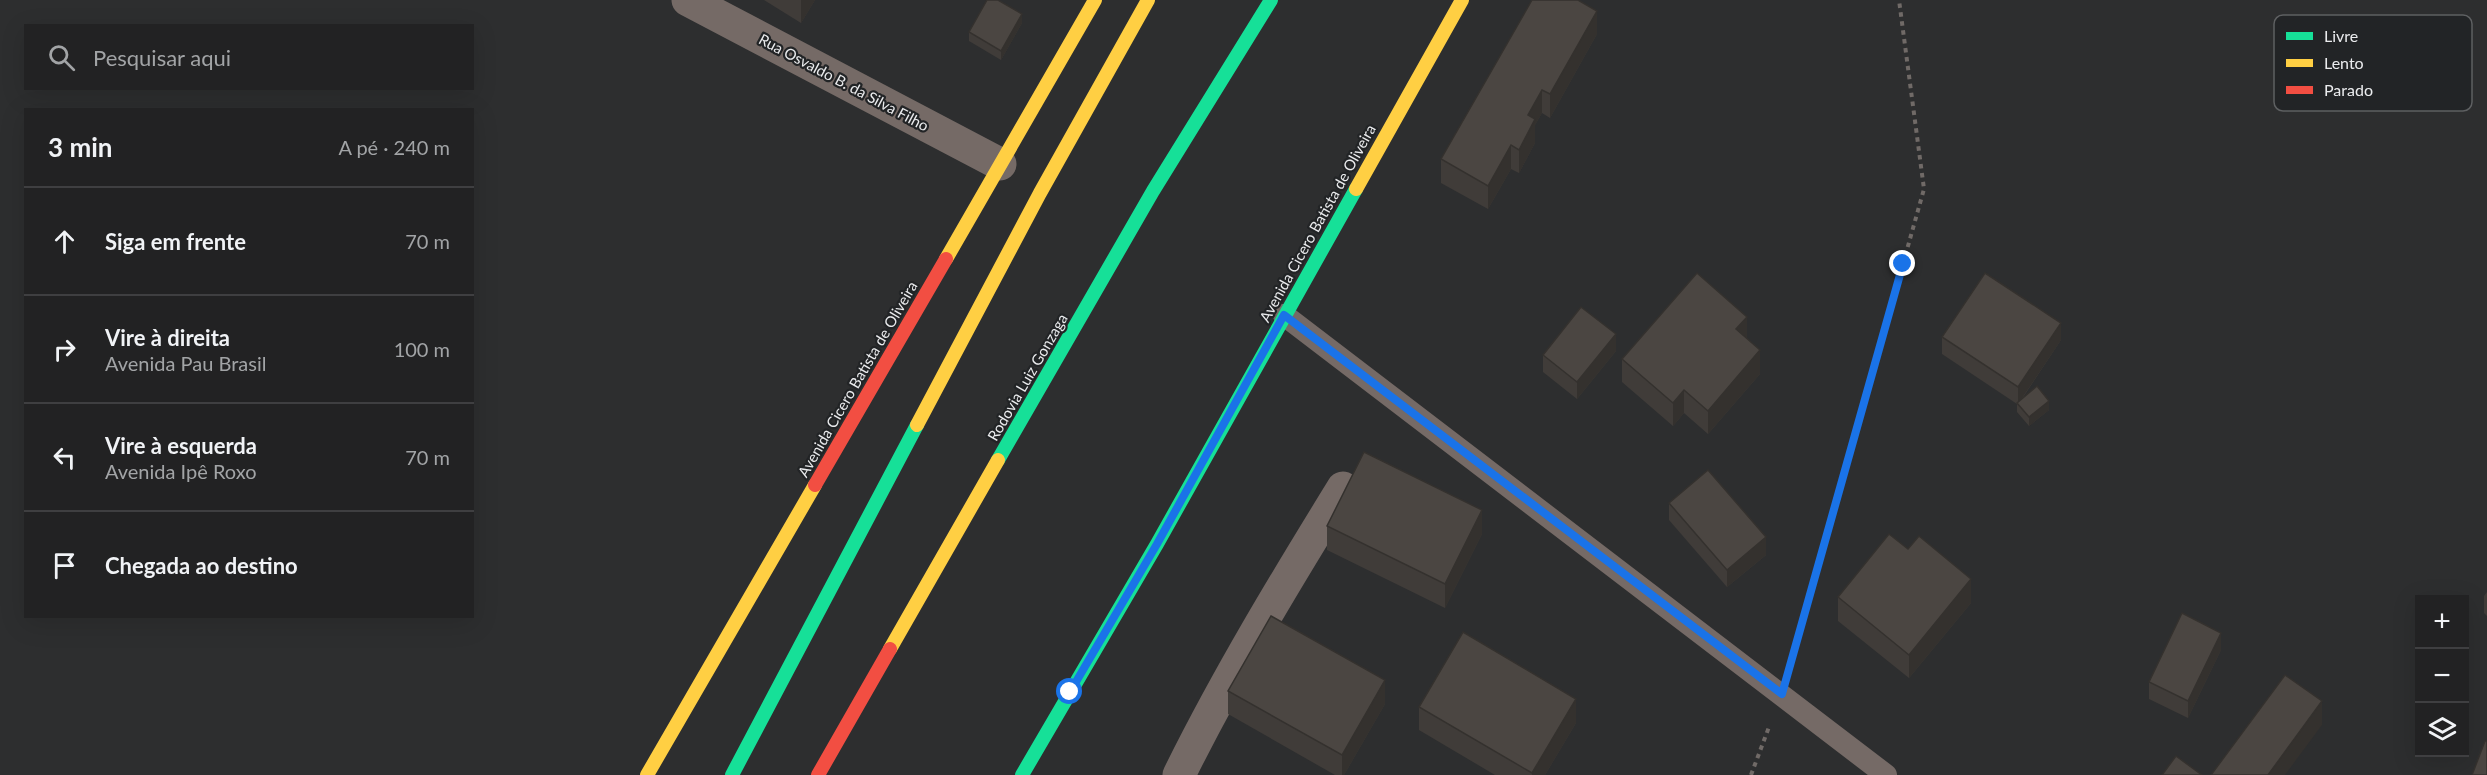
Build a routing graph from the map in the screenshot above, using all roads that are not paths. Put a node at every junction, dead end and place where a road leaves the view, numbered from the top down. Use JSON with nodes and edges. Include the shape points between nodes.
{"nodes":[{"id":1,"x":688,"y":0,"type":"edge"},
{"id":2,"x":1095,"y":0,"type":"edge"},
{"id":3,"x":1148,"y":0,"type":"edge"},
{"id":4,"x":1272,"y":0,"type":"edge"},
{"id":5,"x":1462,"y":0,"type":"edge"},
{"id":6,"x":1000,"y":164,"type":"junction"},
{"id":7,"x":1284,"y":315,"type":"junction"},
{"id":8,"x":1342,"y":488,"type":"dead end"},
{"id":9,"x":647,"y":775,"type":"edge"},
{"id":10,"x":732,"y":775,"type":"edge"},
{"id":11,"x":818,"y":775,"type":"edge"},
{"id":12,"x":1022,"y":775,"type":"edge"},
{"id":13,"x":1179,"y":775,"type":"edge"},
{"id":14,"x":1886,"y":775,"type":"edge"}],
"edges":[{"from":1,"to":6,"type":"street","name":"Rua Osvaldo B. da Silva Filho"},
{"from":2,"to":6,"type":"main road","name":"Avenida Cicero Batista de Oliveira"},
{"from":3,"to":10,"type":"main road","via":[[1034,204]]},
{"from":4,"to":11,"type":"main road","name":"Rodovia Luiz Gonzaga","via":[[1153,190]]},
{"from":5,"to":7,"type":"main road","name":"Avenida Cicero Batista de Oliveira"},
{"from":6,"to":9,"type":"main road","name":"Avenida Cicero Batista de Oliveira"},
{"from":7,"to":12,"type":"main road","name":"Avenida Cicero Batista de Oliveira"},
{"from":7,"to":14,"type":"lane"},
{"from":8,"to":13,"type":"street","via":[[1255,632]]}]}
